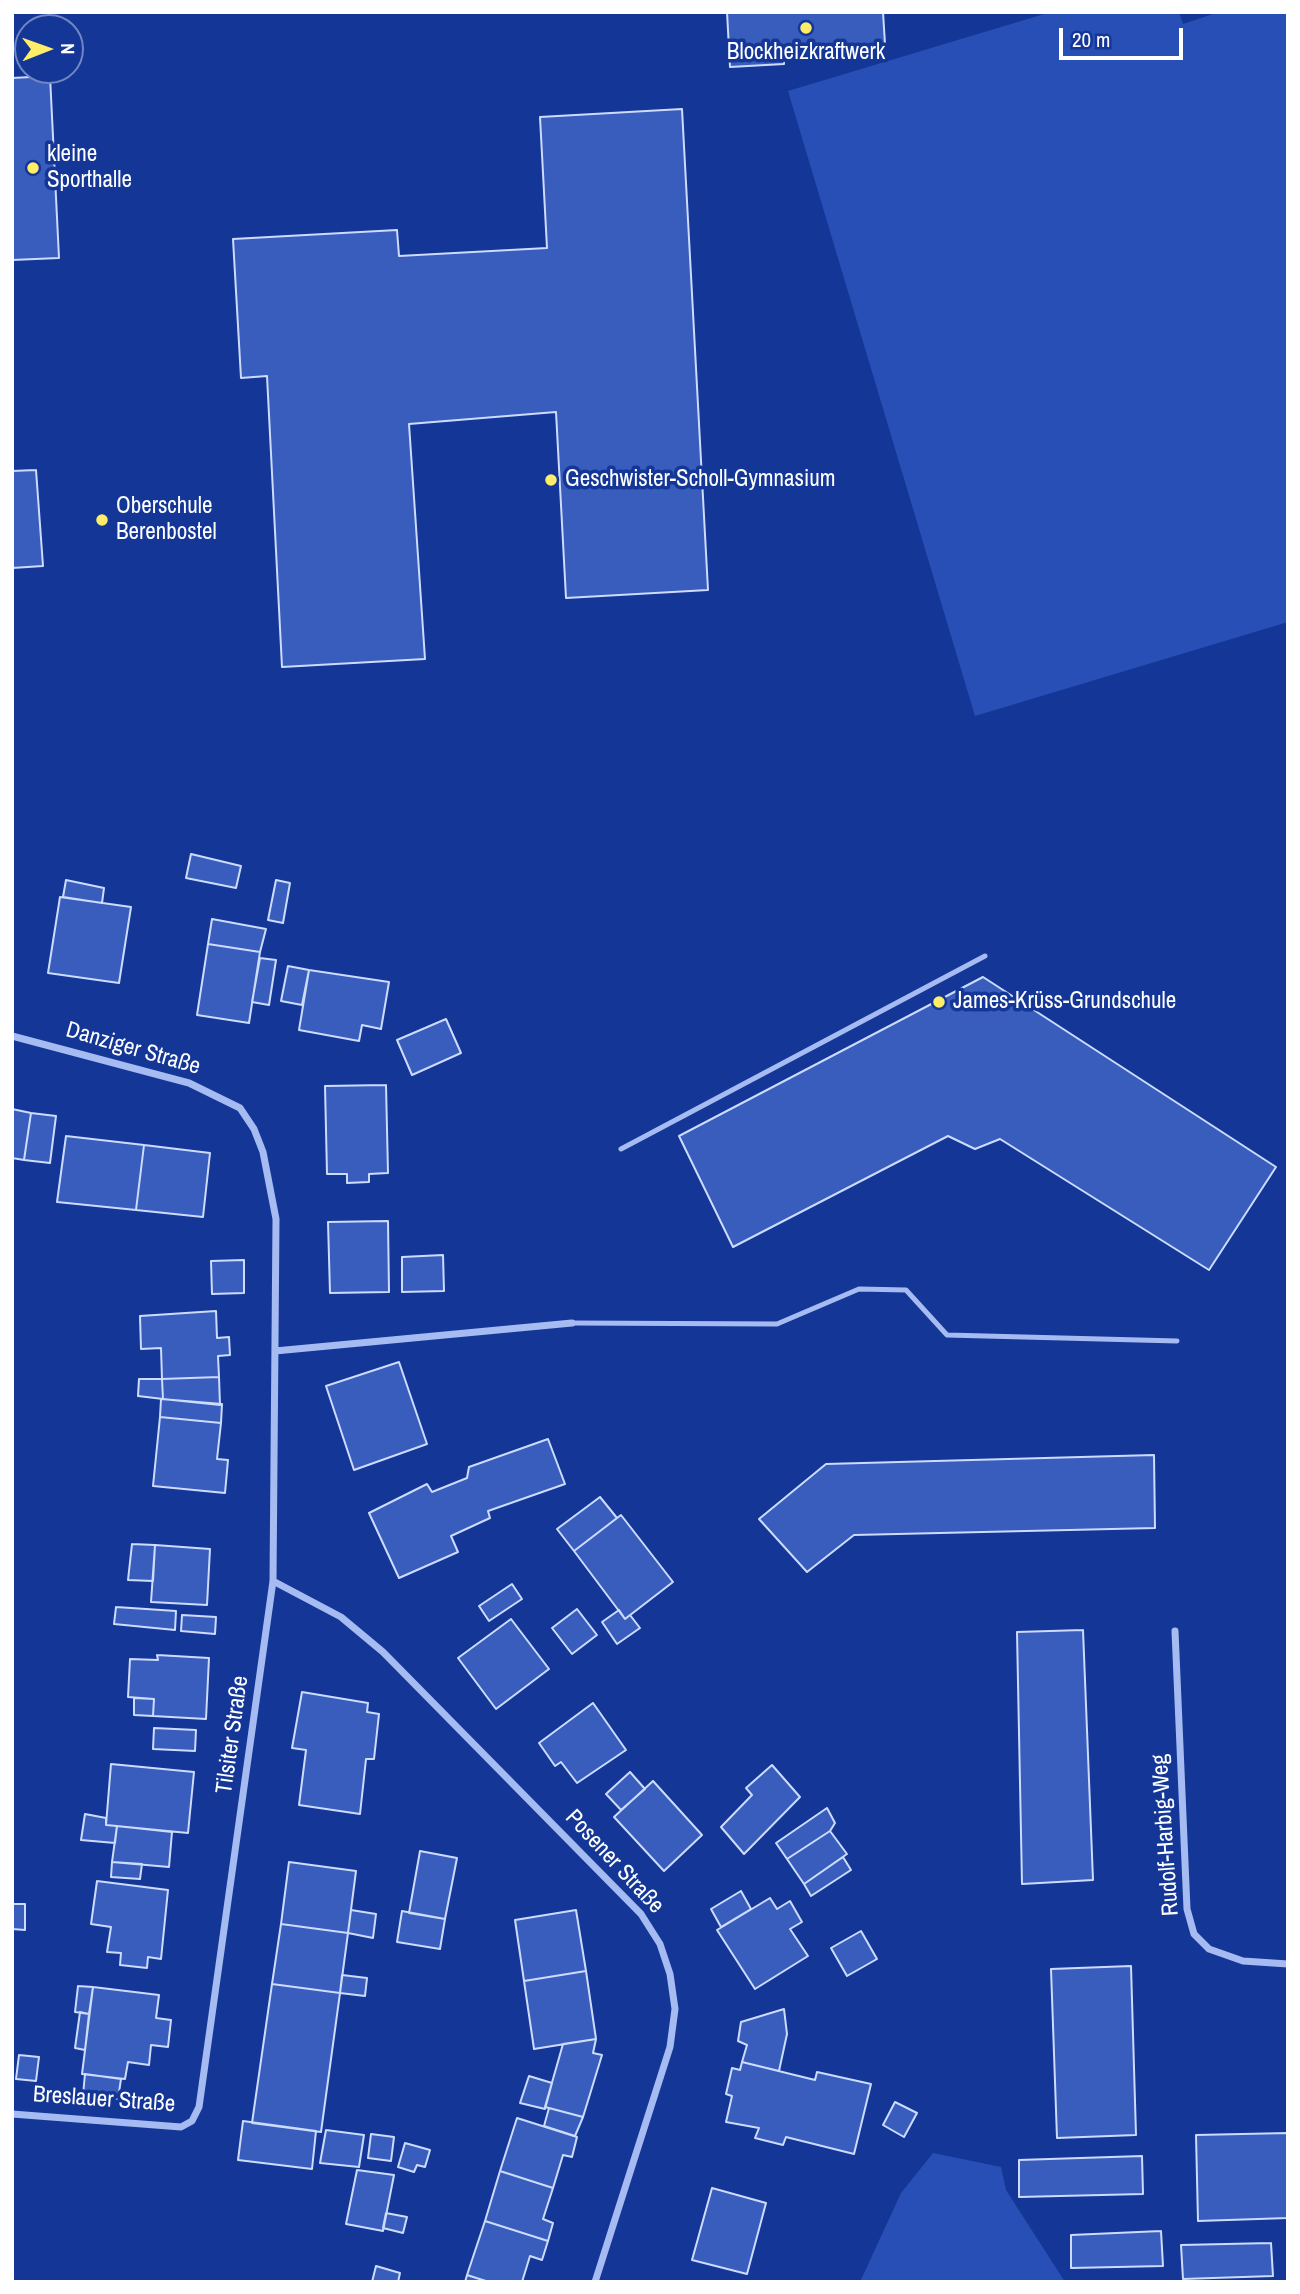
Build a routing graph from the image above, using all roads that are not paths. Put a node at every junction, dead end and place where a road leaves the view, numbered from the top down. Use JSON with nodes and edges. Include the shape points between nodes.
{"nodes":[{"id":1,"x":985,"y":956,"type":"dead end"},
{"id":2,"x":12,"y":1036,"type":"edge"},
{"id":3,"x":240,"y":1108,"type":"joint"},
{"id":4,"x":621,"y":1149,"type":"dead end"},
{"id":5,"x":572,"y":1323,"type":"joint"},
{"id":6,"x":1177,"y":1341,"type":"dead end"},
{"id":7,"x":275,"y":1350,"type":"junction"},
{"id":8,"x":273,"y":1580,"type":"junction"},
{"id":9,"x":1175,"y":1630,"type":"dead end"},
{"id":10,"x":1288,"y":1964,"type":"edge"},
{"id":11,"x":12,"y":2114,"type":"edge"},
{"id":12,"x":192,"y":2121,"type":"joint"},
{"id":13,"x":595,"y":2282,"type":"edge"}],
"edges":[{"from":1,"to":4,"type":"lane"},
{"from":2,"to":3,"type":"street","name":"Danziger Straße","via":[[189,1083]]},
{"from":3,"to":7,"type":"street","name":"Tilsiter Straße","via":[[254,1129],[274,1202]]},
{"from":5,"to":6,"type":"lane","via":[[777,1324],[859,1289],[906,1290],[947,1335]]},
{"from":5,"to":7,"type":"street"},
{"from":7,"to":8,"type":"street","name":"Tilsiter Straße"},
{"from":8,"to":12,"type":"street","name":"Tilsiter Straße","via":[[199,2107]]},
{"from":8,"to":13,"type":"street","name":"Posener Straße","via":[[341,1617],[383,1652],[641,1914],[660,1944],[675,2009],[670,2047]]},
{"from":9,"to":10,"type":"street","name":"Rudolf-Harbig-Weg","via":[[1187,1909],[1194,1934],[1209,1949],[1243,1961]]},
{"from":11,"to":12,"type":"street","name":"Breslauer Straße","via":[[171,2127]]}]}
